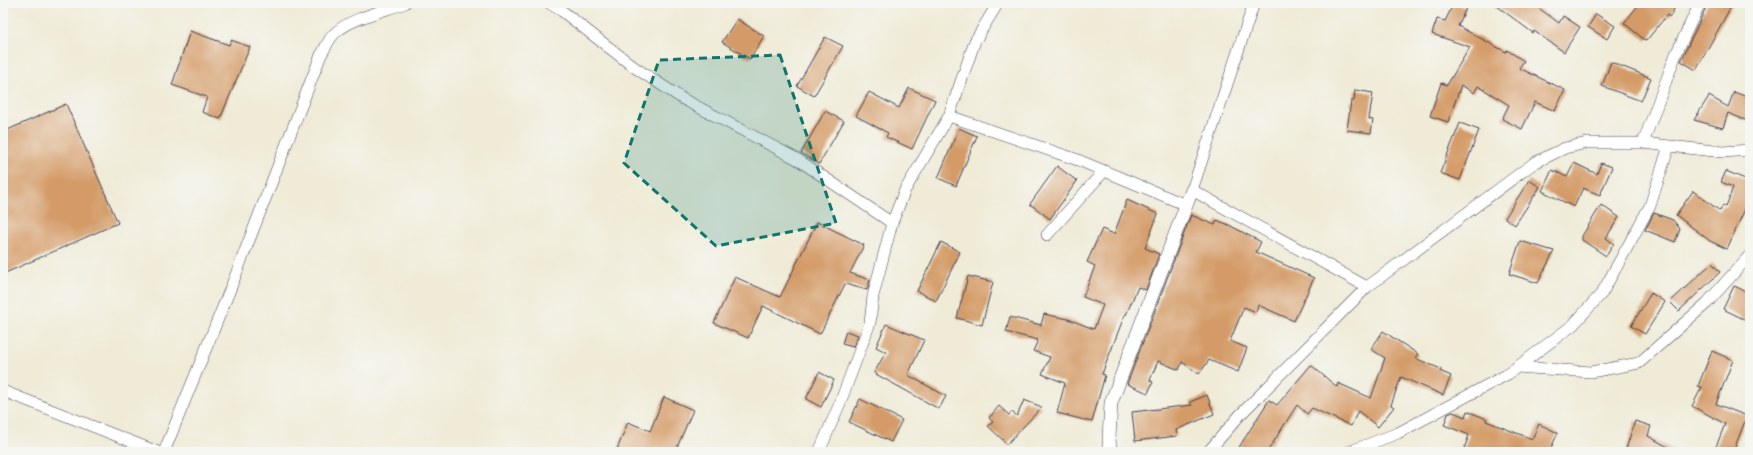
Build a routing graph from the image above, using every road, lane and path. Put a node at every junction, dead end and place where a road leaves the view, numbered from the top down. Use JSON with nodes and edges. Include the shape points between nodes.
{"nodes":[{"id":1,"x":405,"y":3,"type":"edge"},
{"id":2,"x":548,"y":3,"type":"edge"},
{"id":3,"x":998,"y":3,"type":"edge"},
{"id":4,"x":1254,"y":3,"type":"edge"},
{"id":5,"x":1700,"y":3,"type":"edge"},
{"id":6,"x":949,"y":116,"type":"junction"},
{"id":7,"x":1642,"y":143,"type":"junction"},
{"id":8,"x":1669,"y":146,"type":"junction"},
{"id":9,"x":1750,"y":150,"type":"edge"},
{"id":10,"x":1104,"y":171,"type":"junction"},
{"id":11,"x":1192,"y":190,"type":"junction"},
{"id":12,"x":1186,"y":205,"type":"junction"},
{"id":13,"x":892,"y":223,"type":"junction"},
{"id":14,"x":1047,"y":236,"type":"dead end"},
{"id":15,"x":1750,"y":255,"type":"edge"},
{"id":16,"x":1367,"y":287,"type":"junction"},
{"id":17,"x":1518,"y":367,"type":"junction"},
{"id":18,"x":3,"y":392,"type":"edge"},
{"id":19,"x":158,"y":452,"type":"edge"},
{"id":20,"x":164,"y":452,"type":"edge"},
{"id":21,"x":819,"y":452,"type":"edge"},
{"id":22,"x":1110,"y":452,"type":"edge"},
{"id":23,"x":1208,"y":452,"type":"edge"},
{"id":24,"x":1348,"y":452,"type":"edge"}],
"edges":[{"from":1,"to":20,"type":"street","via":[[344,27],[334,34],[321,55]]},
{"from":2,"to":13,"type":"street","via":[[634,67],[683,99],[797,159]]},
{"from":3,"to":6,"type":"street","via":[[975,41]]},
{"from":4,"to":11,"type":"street"},
{"from":5,"to":7,"type":"street","via":[[1676,54]]},
{"from":6,"to":10,"type":"street"},
{"from":6,"to":13,"type":"street","via":[[905,190]]},
{"from":7,"to":8,"type":"street"},
{"from":7,"to":16,"type":"street","via":[[1587,143],[1565,148],[1534,163]]},
{"from":8,"to":9,"type":"street","via":[[1723,152]]},
{"from":8,"to":17,"type":"street","via":[[1650,206],[1602,294],[1572,325]]},
{"from":10,"to":12,"type":"street"},
{"from":10,"to":14,"type":"street"},
{"from":11,"to":12,"type":"street"},
{"from":11,"to":16,"type":"street"},
{"from":12,"to":22,"type":"street","via":[[1111,403]]},
{"from":13,"to":21,"type":"street","via":[[873,296],[870,323]]},
{"from":15,"to":17,"type":"street","via":[[1708,302],[1639,363],[1590,372]]},
{"from":16,"to":23,"type":"street","via":[[1240,415]]},
{"from":17,"to":24,"type":"street","via":[[1398,433]]},
{"from":18,"to":19,"type":"street"}]}
